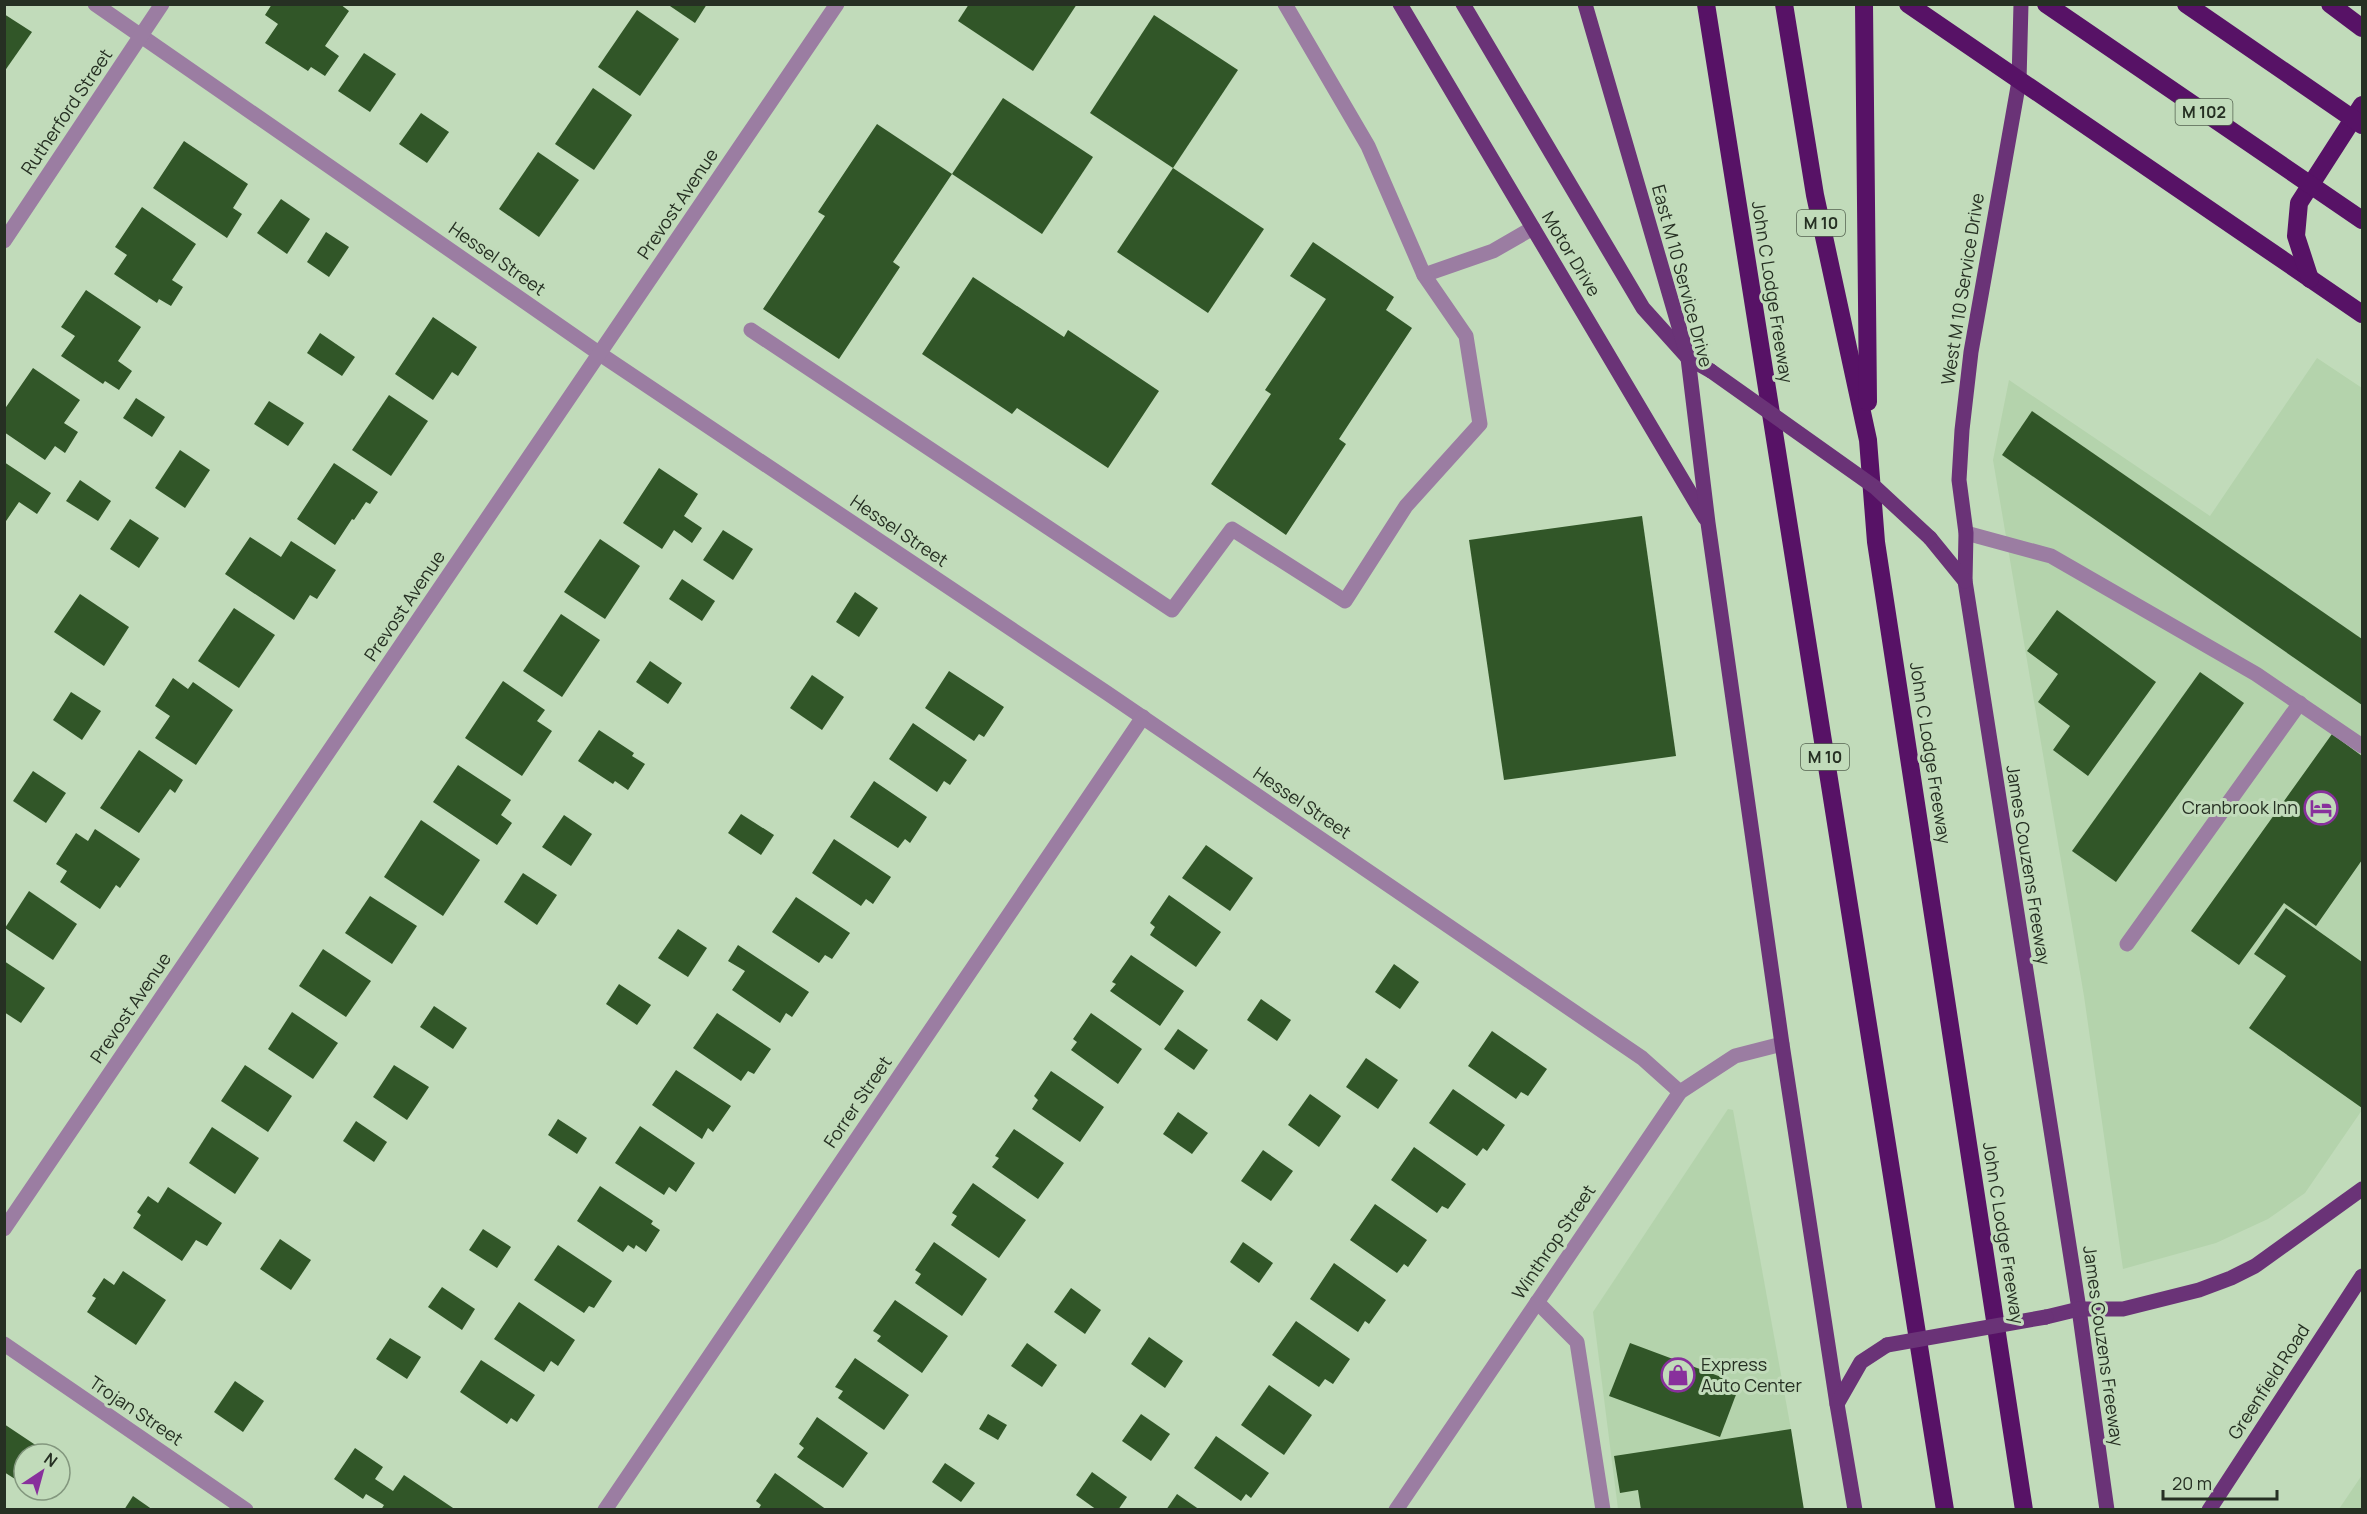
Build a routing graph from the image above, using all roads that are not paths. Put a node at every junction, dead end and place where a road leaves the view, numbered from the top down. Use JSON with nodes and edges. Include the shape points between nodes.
{"nodes":[{"id":1,"x":95,"y":4,"type":"edge"},
{"id":2,"x":162,"y":4,"type":"edge"},
{"id":3,"x":837,"y":4,"type":"edge"},
{"id":4,"x":1285,"y":4,"type":"edge"},
{"id":5,"x":1400,"y":4,"type":"edge"},
{"id":6,"x":1463,"y":4,"type":"edge"},
{"id":7,"x":1585,"y":4,"type":"edge"},
{"id":8,"x":1706,"y":4,"type":"edge"},
{"id":9,"x":1784,"y":4,"type":"edge"},
{"id":10,"x":1864,"y":4,"type":"edge"},
{"id":11,"x":1908,"y":4,"type":"edge"},
{"id":12,"x":2021,"y":4,"type":"edge"},
{"id":13,"x":2046,"y":4,"type":"edge"},
{"id":14,"x":2186,"y":4,"type":"edge"},
{"id":15,"x":2330,"y":4,"type":"edge"},
{"id":16,"x":2362,"y":28,"type":"edge"},
{"id":17,"x":141,"y":37,"type":"junction"},
{"id":18,"x":2019,"y":81,"type":"junction"},
{"id":19,"x":2362,"y":105,"type":"edge"},
{"id":20,"x":2362,"y":124,"type":"edge"},
{"id":21,"x":2362,"y":220,"type":"edge"},
{"id":22,"x":1533,"y":228,"type":"junction"},
{"id":23,"x":4,"y":241,"type":"edge"},
{"id":24,"x":1424,"y":275,"type":"junction"},
{"id":25,"x":2310,"y":279,"type":"junction"},
{"id":26,"x":2362,"y":314,"type":"edge"},
{"id":27,"x":751,"y":330,"type":"dead end"},
{"id":28,"x":600,"y":354,"type":"junction"},
{"id":29,"x":1688,"y":358,"type":"junction"},
{"id":30,"x":1868,"y":440,"type":"junction"},
{"id":31,"x":1708,"y":523,"type":"junction"},
{"id":32,"x":1966,"y":533,"type":"junction"},
{"id":33,"x":1965,"y":581,"type":"junction"},
{"id":34,"x":2300,"y":703,"type":"junction"},
{"id":35,"x":1143,"y":717,"type":"junction"},
{"id":36,"x":2362,"y":746,"type":"edge"},
{"id":37,"x":2127,"y":944,"type":"dead end"},
{"id":38,"x":1782,"y":1044,"type":"junction"},
{"id":39,"x":1680,"y":1092,"type":"junction"},
{"id":40,"x":2362,"y":1189,"type":"edge"},
{"id":41,"x":4,"y":1229,"type":"edge"},
{"id":42,"x":2362,"y":1276,"type":"edge"},
{"id":43,"x":1537,"y":1302,"type":"junction"},
{"id":44,"x":2079,"y":1309,"type":"junction"},
{"id":45,"x":4,"y":1344,"type":"edge"},
{"id":46,"x":1837,"y":1404,"type":"junction"},
{"id":47,"x":246,"y":1509,"type":"edge"},
{"id":48,"x":605,"y":1509,"type":"edge"},
{"id":49,"x":1396,"y":1509,"type":"edge"},
{"id":50,"x":1603,"y":1509,"type":"edge"},
{"id":51,"x":1855,"y":1509,"type":"edge"},
{"id":52,"x":1945,"y":1509,"type":"edge"},
{"id":53,"x":2024,"y":1509,"type":"edge"},
{"id":54,"x":2107,"y":1509,"type":"edge"},
{"id":55,"x":2209,"y":1509,"type":"edge"}],
"edges":[{"from":1,"to":17,"type":"street","name":"Hessel Street"},
{"from":2,"to":17,"type":"street","name":"Rutherford Street"},
{"from":3,"to":28,"type":"street","name":"Prevost Avenue"},
{"from":4,"to":24,"type":"street","via":[[1368,146]]},
{"from":5,"to":22,"type":"main road","name":"Motor Drive"},
{"from":6,"to":29,"type":"main road","name":"Motor Drive","via":[[1643,308]]},
{"from":7,"to":29,"type":"main road","name":"East M 10 Service Drive"},
{"from":8,"to":52,"type":"highway","name":"John C Lodge Freeway","number":"M 10"},
{"from":9,"to":30,"type":"highway","name":"John C Lodge Freeway","number":"M 10","via":[[1815,195]]},
{"from":10,"to":30,"type":"highway"},
{"from":11,"to":18,"type":"highway"},
{"from":12,"to":18,"type":"main road","name":"West M 10 Service Drive"},
{"from":13,"to":21,"type":"highway","number":"M 102","bridge":true},
{"from":14,"to":20,"type":"highway","bridge":true},
{"from":15,"to":16,"type":"highway"},
{"from":17,"to":23,"type":"street","name":"Rutherford Street"},
{"from":17,"to":28,"type":"street","name":"Hessel Street"},
{"from":18,"to":25,"type":"highway"},
{"from":18,"to":32,"type":"main road","name":"West M 10 Service Drive","via":[[1971,352],[1959,480]]},
{"from":19,"to":25,"type":"highway","via":[[2299,203],[2296,236]]},
{"from":22,"to":24,"type":"street","via":[[1493,251]]},
{"from":22,"to":31,"type":"main road","name":"Motor Drive"},
{"from":24,"to":27,"type":"street","via":[[1466,336],[1480,424],[1407,506],[1345,601],[1232,529],[1172,610]]},
{"from":25,"to":26,"type":"highway"},
{"from":28,"to":35,"type":"street","name":"Hessel Street"},
{"from":28,"to":41,"type":"street","name":"Prevost Avenue"},
{"from":29,"to":31,"type":"main road","name":"East M 10 Service Drive"},
{"from":29,"to":33,"type":"main road","bridge":true,"via":[[1711,370],[1876,488],[1930,538]]},
{"from":30,"to":53,"type":"highway","name":"John C Lodge Freeway","number":"M 10","via":[[1876,542]]},
{"from":31,"to":38,"type":"main road","name":"East M 10 Service Drive"},
{"from":32,"to":33,"type":"main road","name":"West M 10 Service Drive"},
{"from":32,"to":34,"type":"street","via":[[2051,556]]},
{"from":33,"to":44,"type":"main road","name":"James Couzens Freeway"},
{"from":34,"to":36,"type":"street"},
{"from":34,"to":37,"type":"street"},
{"from":35,"to":39,"type":"street","name":"Hessel Street","via":[[1642,1058]]},
{"from":35,"to":48,"type":"street","name":"Forrer Street"},
{"from":38,"to":39,"type":"street","name":"Winthrop Street","via":[[1735,1056]]},
{"from":38,"to":46,"type":"main road"},
{"from":39,"to":43,"type":"street","name":"Winthrop Street"},
{"from":40,"to":44,"type":"main road","via":[[2255,1266],[2231,1278],[2123,1309]]},
{"from":42,"to":55,"type":"main road","name":"Greenfield Road"},
{"from":43,"to":49,"type":"street","name":"Winthrop Street"},
{"from":43,"to":50,"type":"street","via":[[1577,1342]]},
{"from":44,"to":46,"type":"main road","bridge":true,"via":[[1887,1345],[1861,1362]]},
{"from":44,"to":54,"type":"main road","name":"James Couzens Freeway"},
{"from":45,"to":47,"type":"street","name":"Trojan Street"},
{"from":46,"to":51,"type":"main road"}]}
